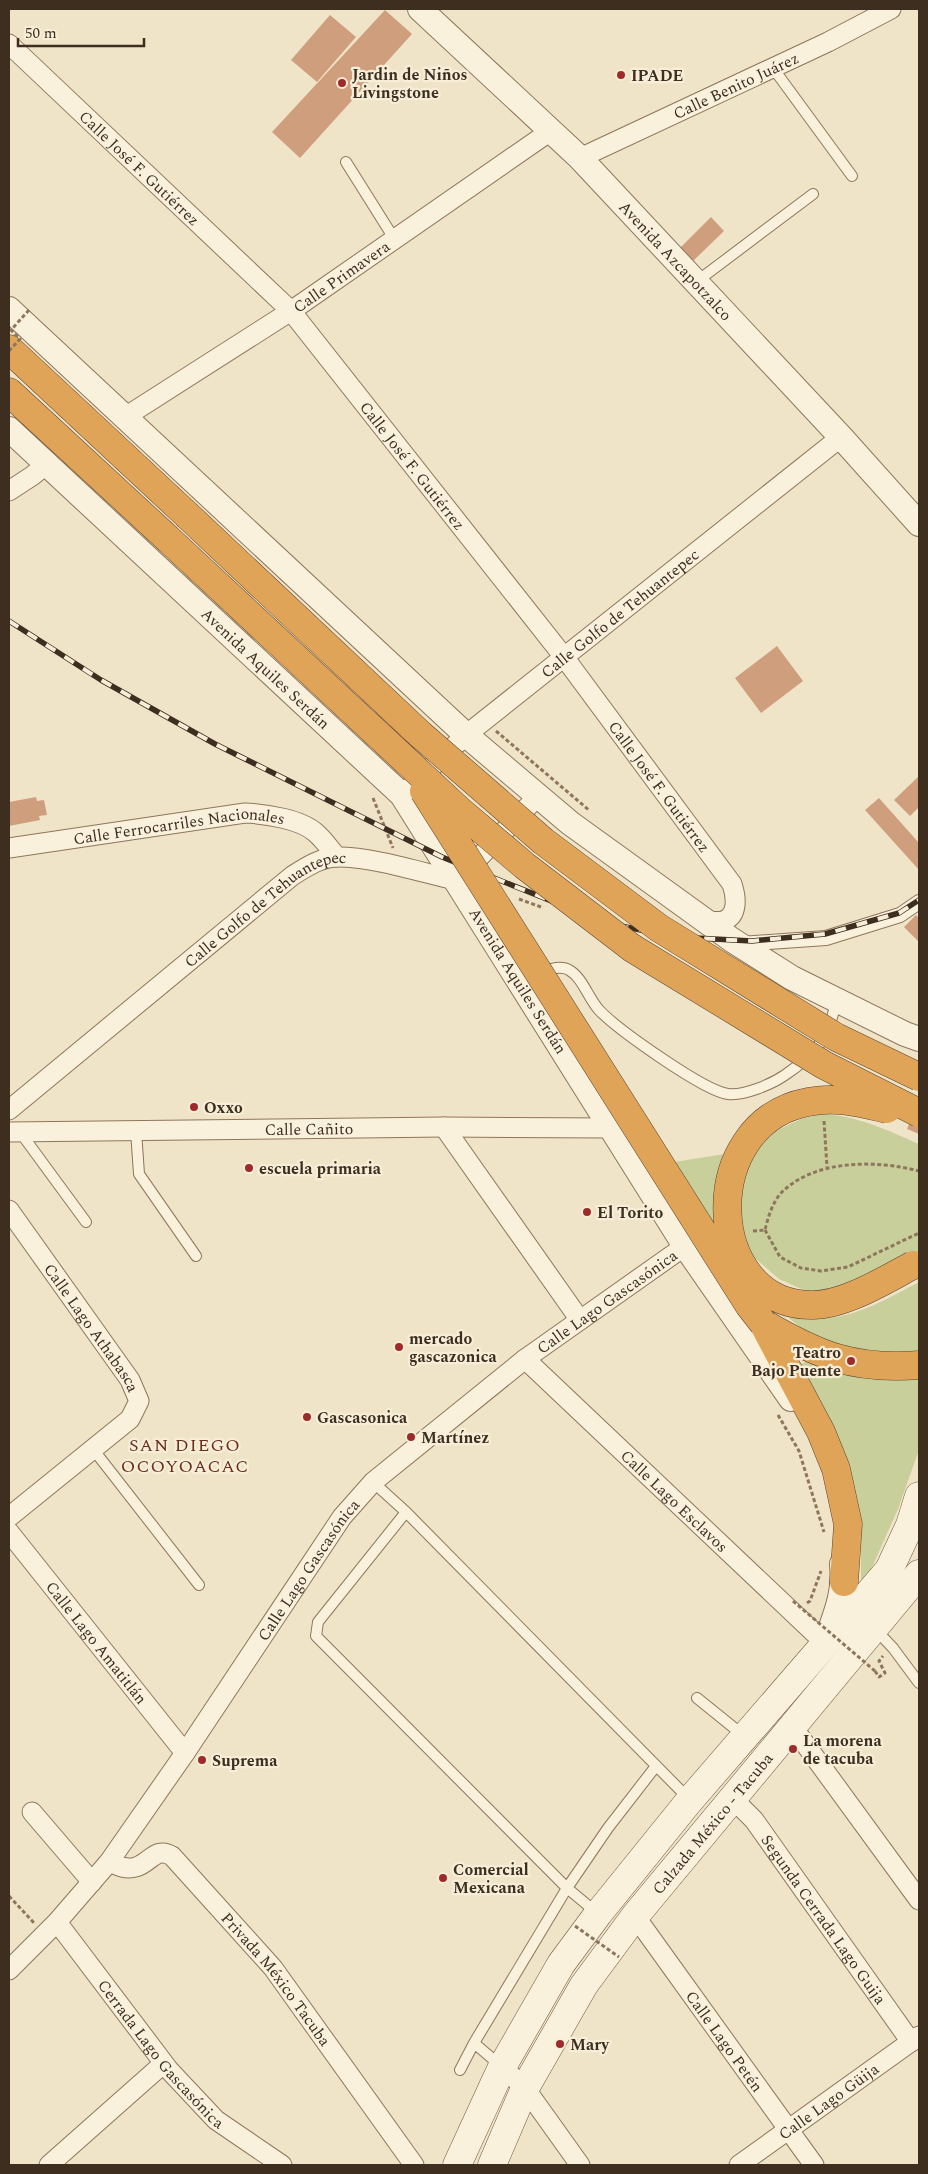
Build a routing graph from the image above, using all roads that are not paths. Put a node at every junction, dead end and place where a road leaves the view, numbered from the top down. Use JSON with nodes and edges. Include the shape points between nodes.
{"nodes":[{"id":1,"x":420,"y":9,"type":"edge"},
{"id":2,"x":891,"y":9,"type":"edge"},
{"id":3,"x":9,"y":44,"type":"edge"},
{"id":4,"x":773,"y":68,"type":"junction"},
{"id":5,"x":552,"y":130,"type":"junction"},
{"id":6,"x":580,"y":158,"type":"junction"},
{"id":7,"x":346,"y":162,"type":"dead end"},
{"id":8,"x":852,"y":176,"type":"dead end"},
{"id":9,"x":813,"y":194,"type":"dead end"},
{"id":10,"x":395,"y":240,"type":"junction"},
{"id":11,"x":696,"y":282,"type":"junction"},
{"id":12,"x":19,"y":310,"type":"edge"},
{"id":13,"x":291,"y":311,"type":"junction"},
{"id":14,"x":9,"y":350,"type":"edge"},
{"id":15,"x":9,"y":392,"type":"edge"},
{"id":16,"x":125,"y":417,"type":"junction"},
{"id":17,"x":9,"y":429,"type":"edge"},
{"id":18,"x":841,"y":437,"type":"junction"},
{"id":19,"x":47,"y":464,"type":"junction"},
{"id":20,"x":9,"y":491,"type":"edge"},
{"id":21,"x":919,"y":524,"type":"edge"},
{"id":22,"x":564,"y":657,"type":"junction"},
{"id":23,"x":466,"y":735,"type":"junction"},
{"id":24,"x":402,"y":756,"type":"junction"},
{"id":25,"x":538,"y":796,"type":"junction"},
{"id":26,"x":392,"y":799,"type":"junction"},
{"id":27,"x":9,"y":848,"type":"edge"},
{"id":28,"x":337,"y":857,"type":"junction"},
{"id":29,"x":455,"y":880,"type":"junction"},
{"id":30,"x":919,"y":902,"type":"edge"},
{"id":31,"x":706,"y":921,"type":"junction"},
{"id":32,"x":740,"y":944,"type":"junction"},
{"id":33,"x":519,"y":982,"type":"junction"},
{"id":34,"x":836,"y":1000,"type":"junction"},
{"id":35,"x":919,"y":1039,"type":"edge"},
{"id":36,"x":919,"y":1077,"type":"edge"},
{"id":37,"x":9,"y":1110,"type":"edge"},
{"id":38,"x":919,"y":1113,"type":"edge"},
{"id":39,"x":919,"y":1117,"type":"edge"},
{"id":40,"x":444,"y":1127,"type":"junction"},
{"id":41,"x":610,"y":1128,"type":"junction"},
{"id":42,"x":136,"y":1131,"type":"junction"},
{"id":43,"x":14,"y":1132,"type":"edge"},
{"id":44,"x":9,"y":1210,"type":"edge"},
{"id":45,"x":86,"y":1222,"type":"dead end"},
{"id":46,"x":685,"y":1246,"type":"junction"},
{"id":47,"x":196,"y":1256,"type":"dead end"},
{"id":48,"x":916,"y":1263,"type":"edge"},
{"id":49,"x":580,"y":1320,"type":"junction"},
{"id":50,"x":763,"y":1322,"type":"junction"},
{"id":51,"x":525,"y":1359,"type":"junction"},
{"id":52,"x":919,"y":1365,"type":"edge"},
{"id":53,"x":93,"y":1449,"type":"junction"},
{"id":54,"x":373,"y":1482,"type":"junction"},
{"id":55,"x":919,"y":1496,"type":"edge"},
{"id":56,"x":406,"y":1512,"type":"junction"},
{"id":57,"x":9,"y":1517,"type":"edge"},
{"id":58,"x":9,"y":1532,"type":"edge"},
{"id":59,"x":919,"y":1574,"type":"edge"},
{"id":60,"x":844,"y":1582,"type":"junction"},
{"id":61,"x":199,"y":1585,"type":"dead end"},
{"id":62,"x":874,"y":1628,"type":"junction"},
{"id":63,"x":824,"y":1644,"type":"junction"},
{"id":64,"x":919,"y":1683,"type":"edge"},
{"id":65,"x":697,"y":1698,"type":"dead end"},
{"id":66,"x":792,"y":1726,"type":"junction"},
{"id":67,"x":744,"y":1736,"type":"junction"},
{"id":68,"x":185,"y":1753,"type":"junction"},
{"id":69,"x":656,"y":1766,"type":"junction"},
{"id":70,"x":733,"y":1799,"type":"junction"},
{"id":71,"x":690,"y":1800,"type":"junction"},
{"id":72,"x":32,"y":1812,"type":"dead end"},
{"id":73,"x":109,"y":1862,"type":"junction"},
{"id":74,"x":92,"y":1882,"type":"junction"},
{"id":75,"x":567,"y":1888,"type":"junction"},
{"id":76,"x":919,"y":1900,"type":"edge"},
{"id":77,"x":635,"y":1916,"type":"junction"},
{"id":78,"x":586,"y":1920,"type":"junction"},
{"id":79,"x":51,"y":1928,"type":"junction"},
{"id":80,"x":9,"y":1970,"type":"edge"},
{"id":81,"x":915,"y":2039,"type":"edge"},
{"id":82,"x":474,"y":2042,"type":"junction"},
{"id":83,"x":163,"y":2064,"type":"junction"},
{"id":84,"x":502,"y":2067,"type":"junction"},
{"id":85,"x":460,"y":2070,"type":"dead end"},
{"id":86,"x":525,"y":2088,"type":"junction"},
{"id":87,"x":788,"y":2130,"type":"junction"},
{"id":88,"x":49,"y":2165,"type":"edge"},
{"id":89,"x":282,"y":2165,"type":"edge"},
{"id":90,"x":414,"y":2165,"type":"edge"},
{"id":91,"x":457,"y":2165,"type":"edge"},
{"id":92,"x":492,"y":2165,"type":"edge"},
{"id":93,"x":580,"y":2165,"type":"edge"},
{"id":94,"x":739,"y":2165,"type":"edge"},
{"id":95,"x":814,"y":2165,"type":"edge"}],
"edges":[{"from":1,"to":5,"type":"street","name":"Avenida Azcapotzalco"},
{"from":2,"to":4,"type":"street","name":"Calle Benito Juárez"},
{"from":3,"to":13,"type":"street","name":"Calle José F. Gutiérrez"},
{"from":4,"to":6,"type":"street","name":"Calle Benito Juárez"},
{"from":4,"to":8,"type":"lane"},
{"from":5,"to":6,"type":"street","name":"Avenida Azcapotzalco"},
{"from":5,"to":10,"type":"street","name":"Calle Primavera"},
{"from":6,"to":11,"type":"street","name":"Avenida Azcapotzalco"},
{"from":7,"to":10,"type":"lane"},
{"from":9,"to":11,"type":"lane"},
{"from":10,"to":13,"type":"street","name":"Calle Primavera"},
{"from":11,"to":18,"type":"street","name":"Avenida Azcapotzalco"},
{"from":12,"to":16,"type":"street"},
{"from":13,"to":16,"type":"street","name":"Calle Primavera"},
{"from":13,"to":22,"type":"street","name":"Calle José F. Gutiérrez"},
{"from":14,"to":36,"type":"highway","bridge":true,"via":[[421,735],[543,841],[659,928],[836,1037]]},
{"from":15,"to":24,"type":"highway","name":"Avenida Aquiles Serdán","bridge":true},
{"from":16,"to":23,"type":"street"},
{"from":17,"to":19,"type":"street","name":"Avenida Aquiles Serdán"},
{"from":18,"to":21,"type":"street","name":"Avenida Azcapotzalco"},
{"from":18,"to":22,"type":"street","name":"Calle Golfo de Tehuantepec"},
{"from":19,"to":20,"type":"street"},
{"from":19,"to":26,"type":"street","name":"Avenida Aquiles Serdán"},
{"from":22,"to":23,"type":"street","name":"Calle Golfo de Tehuantepec"},
{"from":22,"to":31,"type":"street","name":"Calle José F. Gutiérrez","via":[[732,884],[735,908],[729,917],[723,921]]},
{"from":23,"to":25,"type":"street"},
{"from":23,"to":26,"type":"street","name":"Calle Golfo de Tehuantepec"},
{"from":24,"to":38,"type":"highway","name":"Avenida Aquiles Serdán","bridge":true,"via":[[524,866],[632,948],[824,1064]]},
{"from":24,"to":50,"type":"highway","bridge":true},
{"from":25,"to":29,"type":"street"},
{"from":25,"to":31,"type":"street","via":[[570,823]]},
{"from":26,"to":29,"type":"street","name":"Avenida Aquiles Serdán"},
{"from":27,"to":28,"type":"street","name":"Calle Ferrocarriles Nacionales","via":[[245,813],[267,814],[315,832]]},
{"from":28,"to":29,"type":"street","name":"Calle Golfo de Tehuantepec","via":[[367,860]]},
{"from":28,"to":37,"type":"street","name":"Calle Golfo de Tehuantepec","via":[[314,863],[292,876]]},
{"from":29,"to":33,"type":"street","name":"Avenida Aquiles Serdán"},
{"from":30,"to":32,"type":"street","via":[[900,915],[826,938]]},
{"from":31,"to":32,"type":"street"},
{"from":32,"to":34,"type":"street","via":[[792,978]]},
{"from":33,"to":34,"type":"lane","via":[[546,970],[568,969],[576,975],[595,1006],[611,1021],[700,1084],[730,1094],[742,1094],[781,1078],[801,1064],[827,1034]]},
{"from":33,"to":41,"type":"street","name":"Avenida Aquiles Serdán"},
{"from":34,"to":35,"type":"street"},
{"from":39,"to":48,"type":"highway","bridge":true,"via":[[848,1100],[809,1101],[786,1108],[760,1126],[744,1144],[733,1168],[727,1199],[730,1233],[748,1272],[766,1290],[790,1302],[823,1305],[869,1287]]},
{"from":40,"to":41,"type":"street","name":"Calle Cañito"},
{"from":40,"to":42,"type":"street","name":"Calle Cañito"},
{"from":40,"to":49,"type":"street"},
{"from":41,"to":46,"type":"street","name":"Avenida Aquiles Serdán"},
{"from":42,"to":43,"type":"street","name":"Calle Cañito"},
{"from":42,"to":47,"type":"lane","via":[[140,1174]]},
{"from":43,"to":45,"type":"lane"},
{"from":44,"to":53,"type":"street","name":"Calle Lago Athabasca","via":[[130,1380],[139,1401],[130,1418]]},
{"from":46,"to":49,"type":"street","name":"Calle Lago Gascasónica"},
{"from":46,"to":60,"type":"street","name":"Avenida Aquiles Serdán","via":[[806,1424],[834,1494]]},
{"from":49,"to":51,"type":"street","name":"Calle Lago Gascasónica"},
{"from":50,"to":52,"type":"highway","via":[[832,1358],[890,1367]]},
{"from":50,"to":60,"type":"highway","via":[[821,1432],[836,1469],[848,1524]]},
{"from":51,"to":54,"type":"street","name":"Calle Lago Gascasónica"},
{"from":51,"to":63,"type":"street","name":"Calle Lago Esclavos"},
{"from":53,"to":57,"type":"street","name":"Calle Lago Athabasca"},
{"from":53,"to":61,"type":"lane"},
{"from":54,"to":56,"type":"lane"},
{"from":54,"to":68,"type":"street","name":"Calle Lago Gascasónica","via":[[342,1517]]},
{"from":55,"to":63,"type":"main road","name":"Calzada México - Tacuba","via":[[910,1525],[889,1570]]},
{"from":56,"to":69,"type":"lane"},
{"from":56,"to":75,"type":"lane","via":[[318,1622],[316,1636]]},
{"from":58,"to":68,"type":"street","name":"Calle Lago Amatitlán"},
{"from":59,"to":62,"type":"main road","name":"Calzada México - Tacuba"},
{"from":60,"to":63,"type":"street","name":"Avenida Aquiles Serdán","via":[[840,1603]]},
{"from":62,"to":64,"type":"lane"},
{"from":62,"to":66,"type":"main road","name":"Calzada México - Tacuba"},
{"from":63,"to":67,"type":"main road","name":"Calzada México - Tacuba"},
{"from":65,"to":67,"type":"lane"},
{"from":66,"to":70,"type":"main road","name":"Calzada México - Tacuba"},
{"from":66,"to":76,"type":"street"},
{"from":67,"to":71,"type":"main road","name":"Calzada México - Tacuba"},
{"from":68,"to":73,"type":"street","name":"Calle Lago Gascasónica"},
{"from":69,"to":71,"type":"lane"},
{"from":69,"to":75,"type":"lane"},
{"from":70,"to":77,"type":"main road","name":"Calzada México - Tacuba"},
{"from":70,"to":81,"type":"street","name":"Segunda Cerrada Lago Guija","via":[[754,1820]]},
{"from":71,"to":78,"type":"main road","name":"Calzada México - Tacuba"},
{"from":72,"to":74,"type":"street"},
{"from":73,"to":74,"type":"street","name":"Calle Lago Gascasónica"},
{"from":73,"to":90,"type":"street","name":"Privada México Tacuba","via":[[123,1868],[137,1867],[159,1852],[172,1856],[273,1968]]},
{"from":74,"to":79,"type":"street","name":"Calle Lago Gascasónica"},
{"from":75,"to":78,"type":"lane"},
{"from":75,"to":82,"type":"lane"},
{"from":77,"to":86,"type":"main road","name":"Calzada México - Tacuba","via":[[584,1985]]},
{"from":77,"to":87,"type":"street","name":"Calle Lago Petén"},
{"from":78,"to":84,"type":"main road","name":"Calzada México - Tacuba"},
{"from":79,"to":80,"type":"street","name":"Calle Lago Gascasónica"},
{"from":79,"to":83,"type":"street","name":"Cerrada Lago Gascasónica"},
{"from":81,"to":87,"type":"street","name":"Calle Lago Güija"},
{"from":82,"to":84,"type":"lane"},
{"from":82,"to":85,"type":"lane"},
{"from":83,"to":88,"type":"street"},
{"from":83,"to":89,"type":"street","name":"Cerrada Lago Gascasónica","via":[[216,2120]]},
{"from":84,"to":86,"type":"street"},
{"from":84,"to":91,"type":"main road","name":"Calzada México - Tacuba"},
{"from":86,"to":92,"type":"main road","name":"Calzada México - Tacuba"},
{"from":86,"to":93,"type":"street"},
{"from":87,"to":94,"type":"street","name":"Calle Lago Güija"},
{"from":87,"to":95,"type":"street","name":"Calle Lago Petén"}]}
